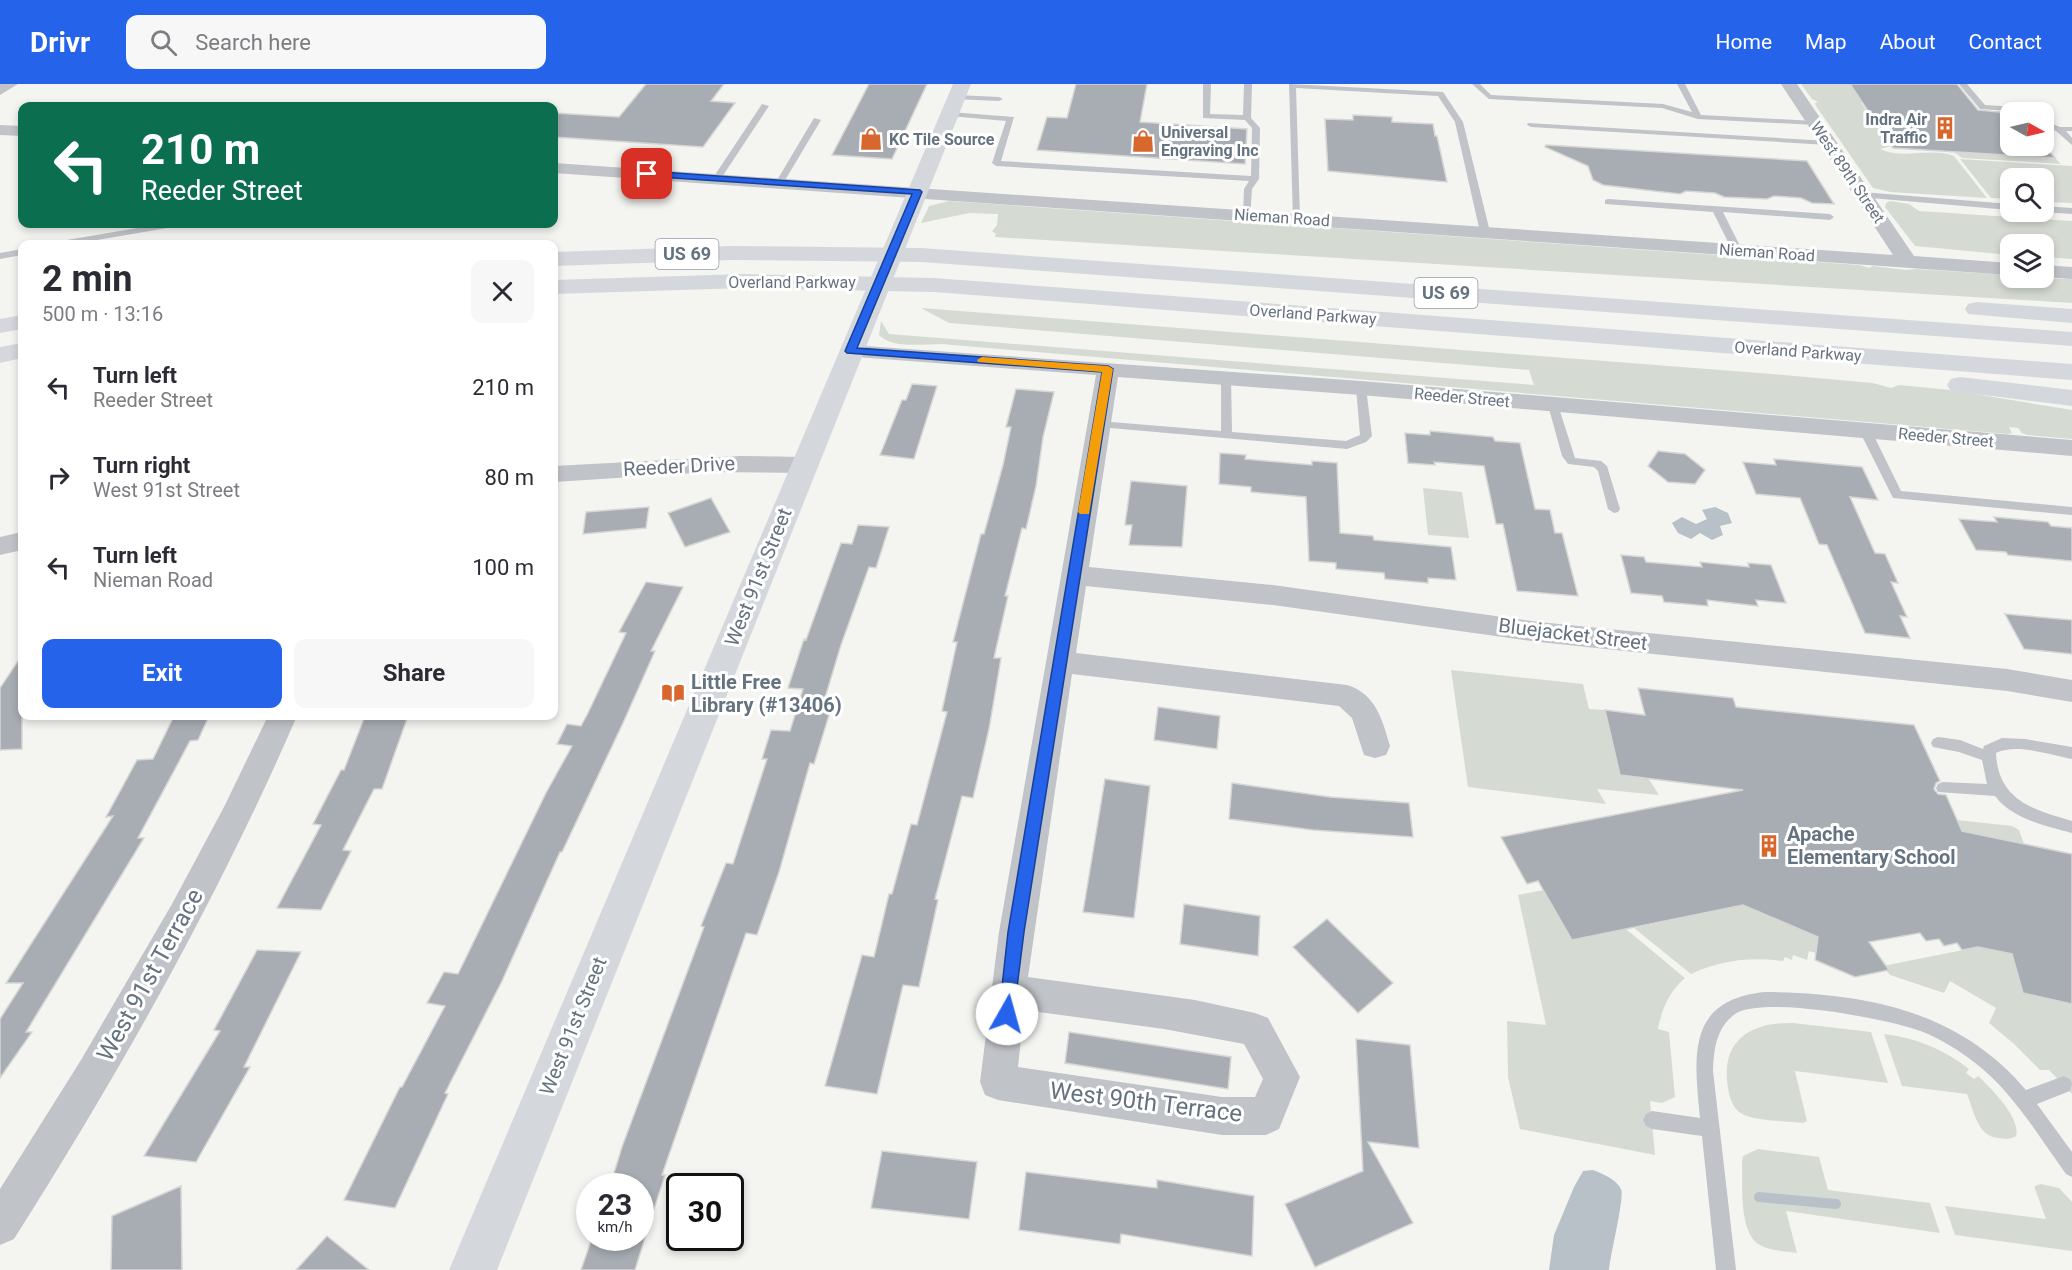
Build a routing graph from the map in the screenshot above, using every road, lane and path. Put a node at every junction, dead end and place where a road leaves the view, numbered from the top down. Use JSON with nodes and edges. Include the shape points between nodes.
{"nodes":[{"id":1,"x":10,"y":84,"type":"edge"},
{"id":2,"x":1207,"y":84,"type":"edge"},
{"id":3,"x":1248,"y":84,"type":"edge"},
{"id":4,"x":1476,"y":84,"type":"edge"},
{"id":5,"x":1681,"y":84,"type":"edge"},
{"id":6,"x":1789,"y":84,"type":"edge"},
{"id":7,"x":1963,"y":84,"type":"edge"},
{"id":8,"x":0,"y":90,"type":"edge"},
{"id":9,"x":956,"y":98,"type":"edge"},
{"id":10,"x":999,"y":99,"type":"dead end"},
{"id":11,"x":765,"y":106,"type":"dead end"},
{"id":12,"x":2000,"y":108,"type":"edge"},
{"id":13,"x":1698,"y":117,"type":"junction"},
{"id":14,"x":1247,"y":118,"type":"junction"},
{"id":15,"x":817,"y":120,"type":"dead end"},
{"id":16,"x":1815,"y":123,"type":"junction"},
{"id":17,"x":1531,"y":125,"type":"dead end"},
{"id":18,"x":2054,"y":127,"type":"edge"},
{"id":19,"x":2059,"y":129,"type":"junction"},
{"id":20,"x":2072,"y":129,"type":"edge"},
{"id":21,"x":0,"y":130,"type":"edge"},
{"id":22,"x":18,"y":131,"type":"edge"},
{"id":23,"x":1828,"y":143,"type":"junction"},
{"id":24,"x":2072,"y":143,"type":"edge"},
{"id":25,"x":558,"y":168,"type":"edge"},
{"id":26,"x":717,"y":178,"type":"junction"},
{"id":27,"x":1255,"y":179,"type":"junction"},
{"id":28,"x":780,"y":182,"type":"junction"},
{"id":29,"x":917,"y":192,"type":"junction"},
{"id":30,"x":1862,"y":195,"type":"junction"},
{"id":31,"x":1608,"y":202,"type":"dead end"},
{"id":32,"x":2000,"y":206,"type":"edge"},
{"id":33,"x":1717,"y":210,"type":"junction"},
{"id":34,"x":2054,"y":210,"type":"edge"},
{"id":35,"x":2072,"y":211,"type":"edge"},
{"id":36,"x":1246,"y":215,"type":"junction"},
{"id":37,"x":1830,"y":217,"type":"dead end"},
{"id":38,"x":1296,"y":218,"type":"junction"},
{"id":39,"x":150,"y":228,"type":"edge"},
{"id":40,"x":1485,"y":232,"type":"junction"},
{"id":41,"x":83,"y":240,"type":"edge"},
{"id":42,"x":1737,"y":250,"type":"junction"},
{"id":43,"x":18,"y":253,"type":"edge"},
{"id":44,"x":820,"y":253,"type":"junction"},
{"id":45,"x":0,"y":256,"type":"edge"},
{"id":46,"x":558,"y":259,"type":"edge"},
{"id":47,"x":1907,"y":261,"type":"junction"},
{"id":48,"x":2000,"y":268,"type":"edge"},
{"id":49,"x":2054,"y":272,"type":"edge"},
{"id":50,"x":2072,"y":273,"type":"edge"},
{"id":51,"x":558,"y":287,"type":"edge"},
{"id":52,"x":1823,"y":298,"type":"dead end"},
{"id":53,"x":1953,"y":308,"type":"dead end"},
{"id":54,"x":2072,"y":316,"type":"edge"},
{"id":55,"x":18,"y":323,"type":"edge"},
{"id":56,"x":0,"y":326,"type":"edge"},
{"id":57,"x":2072,"y":339,"type":"edge"},
{"id":58,"x":1647,"y":340,"type":"junction"},
{"id":59,"x":851,"y":351,"type":"junction"},
{"id":60,"x":18,"y":352,"type":"edge"},
{"id":61,"x":0,"y":355,"type":"edge"},
{"id":62,"x":1108,"y":369,"type":"junction"},
{"id":63,"x":2072,"y":372,"type":"edge"},
{"id":64,"x":1226,"y":378,"type":"junction"},
{"id":65,"x":1361,"y":388,"type":"junction"},
{"id":66,"x":2072,"y":398,"type":"edge"},
{"id":67,"x":1553,"y":405,"type":"junction"},
{"id":68,"x":1099,"y":424,"type":"junction"},
{"id":69,"x":1865,"y":430,"type":"junction"},
{"id":70,"x":1227,"y":435,"type":"junction"},
{"id":71,"x":2070,"y":451,"type":"edge"},
{"id":72,"x":804,"y":465,"type":"junction"},
{"id":73,"x":558,"y":474,"type":"edge"},
{"id":74,"x":1614,"y":509,"type":"dead end"},
{"id":75,"x":2072,"y":511,"type":"edge"},
{"id":76,"x":18,"y":542,"type":"edge"},
{"id":77,"x":0,"y":546,"type":"edge"},
{"id":78,"x":1074,"y":575,"type":"junction"},
{"id":79,"x":1061,"y":662,"type":"junction"},
{"id":80,"x":2072,"y":691,"type":"edge"},
{"id":81,"x":280,"y":720,"type":"edge"},
{"id":82,"x":1938,"y":743,"type":"dead end"},
{"id":83,"x":1375,"y":746,"type":"dead end"},
{"id":84,"x":2072,"y":753,"type":"edge"},
{"id":85,"x":1989,"y":757,"type":"junction"},
{"id":86,"x":1943,"y":788,"type":"dead end"},
{"id":87,"x":1999,"y":790,"type":"junction"},
{"id":88,"x":2072,"y":827,"type":"edge"},
{"id":89,"x":1010,"y":991,"type":"junction"},
{"id":90,"x":2064,"y":1085,"type":"dead end"},
{"id":91,"x":2024,"y":1100,"type":"junction"},
{"id":92,"x":1652,"y":1120,"type":"dead end"},
{"id":93,"x":1710,"y":1128,"type":"junction"},
{"id":94,"x":2072,"y":1168,"type":"edge"},
{"id":95,"x":0,"y":1226,"type":"edge"},
{"id":96,"x":473,"y":1270,"type":"edge"},
{"id":97,"x":1726,"y":1270,"type":"edge"}],
"edges":[{"from":1,"to":8,"type":"street"},
{"from":2,"to":14,"type":"lane","via":[[1206,116]]},
{"from":3,"to":14,"type":"lane"},
{"from":4,"to":13,"type":"lane","via":[[1489,97],[1663,106]]},
{"from":5,"to":13,"type":"lane"},
{"from":6,"to":16,"type":"street","name":"West 89th Street"},
{"from":7,"to":12,"type":"lane","via":[[1983,107]]},
{"from":9,"to":10,"type":"lane"},
{"from":9,"to":27,"type":"lane","via":[[1011,118],[996,163]]},
{"from":9,"to":29,"type":"main road","name":"West 91st Street"},
{"from":11,"to":26,"type":"lane"},
{"from":13,"to":16,"type":"lane"},
{"from":14,"to":27,"type":"lane","via":[[1256,128]]},
{"from":15,"to":28,"type":"lane"},
{"from":16,"to":23,"type":"street","name":"West 89th Street"},
{"from":17,"to":23,"type":"lane"},
{"from":18,"to":19,"type":"lane"},
{"from":19,"to":20,"type":"lane"},
{"from":19,"to":24,"type":"lane"},
{"from":21,"to":22,"type":"street"},
{"from":23,"to":30,"type":"street","name":"West 89th Street"},
{"from":25,"to":26,"type":"street","name":"Nieman Road"},
{"from":26,"to":28,"type":"street","name":"Nieman Road"},
{"from":27,"to":36,"type":"lane","via":[[1248,189]]},
{"from":28,"to":29,"type":"street","name":"Nieman Road"},
{"from":29,"to":36,"type":"street","name":"Nieman Road"},
{"from":29,"to":59,"type":"main road","name":"West 91st Street"},
{"from":30,"to":32,"type":"lane"},
{"from":30,"to":47,"type":"street","name":"West 89th Street"},
{"from":31,"to":33,"type":"lane"},
{"from":33,"to":37,"type":"lane"},
{"from":33,"to":42,"type":"lane"},
{"from":34,"to":35,"type":"lane"},
{"from":36,"to":38,"type":"street","name":"Nieman Road"},
{"from":38,"to":40,"type":"street","name":"Nieman Road"},
{"from":38,"to":40,"type":"lane","via":[[1292,86],[1440,94],[1459,122]]},
{"from":39,"to":41,"type":"lane"},
{"from":40,"to":42,"type":"street","name":"Nieman Road"},
{"from":42,"to":47,"type":"street","name":"Nieman Road"},
{"from":43,"to":45,"type":"lane"},
{"from":44,"to":46,"type":"main road","name":"Overland Parkway","number":"US 69"},
{"from":44,"to":52,"type":"main road","via":[[1008,245]]},
{"from":44,"to":57,"type":"main road","name":"Overland Parkway","number":"US 69","via":[[921,255],[1101,267]]},
{"from":47,"to":48,"type":"street","name":"Nieman Road"},
{"from":49,"to":50,"type":"street"},
{"from":51,"to":58,"type":"main road","name":"Overland Parkway","number":"US 69","via":[[754,281],[934,285]]},
{"from":53,"to":54,"type":"main road"},
{"from":55,"to":56,"type":"main road"},
{"from":58,"to":63,"type":"main road","name":"Overland Parkway","number":"US 69"},
{"from":58,"to":66,"type":"main road","via":[[1672,356],[1864,373]]},
{"from":59,"to":62,"type":"street","name":"Reeder Street"},
{"from":59,"to":72,"type":"main road","name":"West 91st Street"},
{"from":60,"to":61,"type":"main road"},
{"from":62,"to":64,"type":"street","name":"Reeder Street"},
{"from":62,"to":68,"type":"street"},
{"from":64,"to":65,"type":"street","name":"Reeder Street"},
{"from":64,"to":70,"type":"lane"},
{"from":65,"to":67,"type":"street","name":"Reeder Street"},
{"from":65,"to":70,"type":"lane","via":[[1366,436],[1362,440],[1337,445]]},
{"from":67,"to":69,"type":"street","name":"Reeder Street"},
{"from":67,"to":74,"type":"lane","via":[[1568,456],[1572,461],[1597,464],[1603,469]]},
{"from":68,"to":70,"type":"lane"},
{"from":68,"to":78,"type":"street"},
{"from":69,"to":71,"type":"street","name":"Reeder Street"},
{"from":69,"to":75,"type":"lane","via":[[1897,495]]},
{"from":72,"to":73,"type":"street","name":"Reeder Drive","via":[[694,464]]},
{"from":72,"to":96,"type":"main road","name":"West 91st Street"},
{"from":76,"to":77,"type":"street"},
{"from":78,"to":79,"type":"street"},
{"from":78,"to":80,"type":"street","name":"Bluejacket Street","via":[[1274,595],[1539,632],[2007,680]]},
{"from":79,"to":83,"type":"street","via":[[1347,696],[1365,712]]},
{"from":79,"to":89,"type":"street","via":[[1016,932]]},
{"from":81,"to":95,"type":"street","name":"West 91st Terrace","via":[[258,774],[191,902],[102,1061]]},
{"from":82,"to":85,"type":"lane"},
{"from":84,"to":85,"type":"lane","via":[[2002,744],[1989,750]]},
{"from":85,"to":87,"type":"lane","via":[[1987,764]]},
{"from":86,"to":87,"type":"lane"},
{"from":87,"to":88,"type":"lane","via":[[2010,803],[2034,817]]},
{"from":89,"to":89,"type":"street","name":"West 90th Terrace","via":[[998,1082],[1222,1116],[1266,1116],[1282,1077],[1255,1030],[1217,1020]]},
{"from":90,"to":91,"type":"lane"},
{"from":91,"to":93,"type":"lane","via":[[1994,1067],[1964,1045],[1908,1018],[1778,999],[1749,1000],[1732,1005],[1706,1039],[1704,1071]]},
{"from":91,"to":94,"type":"lane"},
{"from":92,"to":93,"type":"lane"},
{"from":93,"to":97,"type":"lane"}]}
